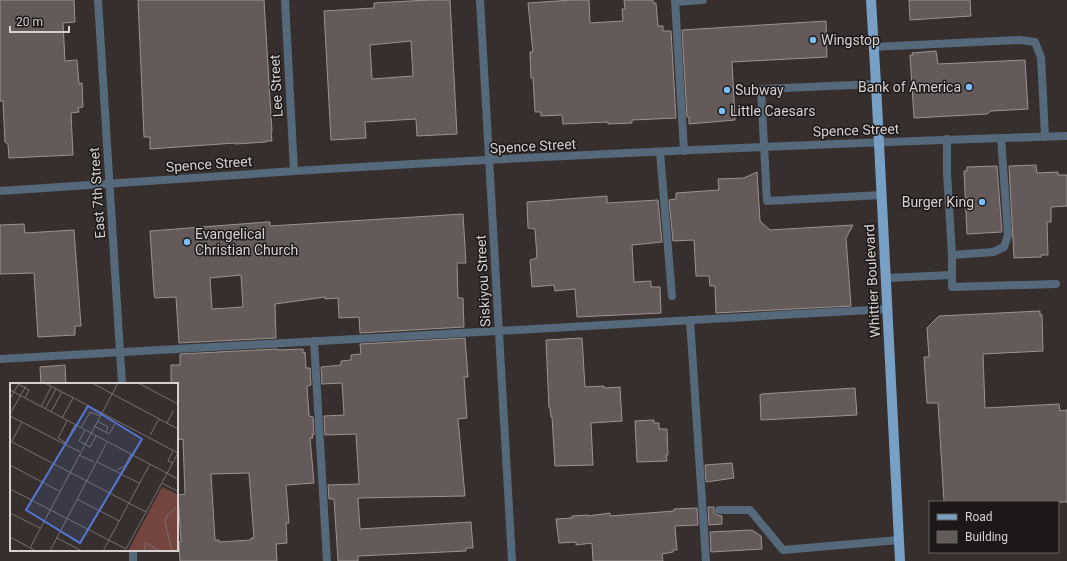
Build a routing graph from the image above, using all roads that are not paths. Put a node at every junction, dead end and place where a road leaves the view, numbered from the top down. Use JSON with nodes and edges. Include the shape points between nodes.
{"nodes":[{"id":1,"x":98,"y":0,"type":"edge"},
{"id":2,"x":285,"y":0,"type":"edge"},
{"id":3,"x":480,"y":0,"type":"edge"},
{"id":4,"x":692,"y":0,"type":"edge"},
{"id":5,"x":703,"y":0,"type":"edge"},
{"id":6,"x":870,"y":0,"type":"edge"},
{"id":7,"x":675,"y":1,"type":"edge"},
{"id":8,"x":873,"y":48,"type":"junction"},
{"id":9,"x":876,"y":84,"type":"junction"},
{"id":10,"x":1045,"y":136,"type":"junction"},
{"id":11,"x":1067,"y":136,"type":"edge"},
{"id":12,"x":1001,"y":138,"type":"junction"},
{"id":13,"x":947,"y":140,"type":"junction"},
{"id":14,"x":879,"y":142,"type":"junction"},
{"id":15,"x":764,"y":147,"type":"junction"},
{"id":16,"x":684,"y":151,"type":"junction"},
{"id":17,"x":660,"y":152,"type":"junction"},
{"id":18,"x":490,"y":161,"type":"junction"},
{"id":19,"x":294,"y":171,"type":"junction"},
{"id":20,"x":109,"y":184,"type":"junction"},
{"id":21,"x":0,"y":191,"type":"edge"},
{"id":22,"x":882,"y":195,"type":"junction"},
{"id":23,"x":952,"y":255,"type":"junction"},
{"id":24,"x":951,"y":275,"type":"junction"},
{"id":25,"x":886,"y":278,"type":"junction"},
{"id":26,"x":1056,"y":284,"type":"dead end"},
{"id":27,"x":672,"y":296,"type":"dead end"},
{"id":28,"x":888,"y":309,"type":"junction"},
{"id":29,"x":690,"y":320,"type":"junction"},
{"id":30,"x":499,"y":331,"type":"junction"},
{"id":31,"x":314,"y":341,"type":"junction"},
{"id":32,"x":120,"y":352,"type":"junction"},
{"id":33,"x":0,"y":359,"type":"edge"},
{"id":34,"x":122,"y":383,"type":"edge"},
{"id":35,"x":719,"y":510,"type":"dead end"},
{"id":36,"x":899,"y":540,"type":"junction"},
{"id":37,"x":133,"y":551,"type":"edge"},
{"id":38,"x":134,"y":561,"type":"edge"},
{"id":39,"x":327,"y":561,"type":"edge"},
{"id":40,"x":512,"y":561,"type":"edge"},
{"id":41,"x":706,"y":561,"type":"edge"},
{"id":42,"x":900,"y":561,"type":"edge"}],
"edges":[{"from":1,"to":20,"type":"street","name":"East 7th Street"},
{"from":2,"to":19,"type":"street","name":"Lee Street"},
{"from":3,"to":18,"type":"street","name":"Siskiyou Street"},
{"from":4,"to":5,"type":"street"},
{"from":4,"to":7,"type":"street"},
{"from":6,"to":8,"type":"main road","name":"Whittier Boulevard"},
{"from":7,"to":16,"type":"street"},
{"from":8,"to":9,"type":"main road","name":"Whittier Boulevard"},
{"from":8,"to":10,"type":"street","via":[[1020,40],[1035,42],[1041,57]]},
{"from":9,"to":14,"type":"main road","name":"Whittier Boulevard"},
{"from":9,"to":15,"type":"street","via":[[761,89]]},
{"from":10,"to":11,"type":"street","name":"Spence Street"},
{"from":10,"to":12,"type":"street","name":"Spence Street"},
{"from":12,"to":13,"type":"street","name":"Spence Street"},
{"from":12,"to":23,"type":"street","via":[[1008,235],[1004,247],[993,252]]},
{"from":13,"to":14,"type":"street","name":"Spence Street"},
{"from":13,"to":23,"type":"street"},
{"from":14,"to":15,"type":"street","name":"Spence Street"},
{"from":14,"to":22,"type":"main road","name":"Whittier Boulevard"},
{"from":15,"to":16,"type":"street","name":"Spence Street"},
{"from":15,"to":22,"type":"street","via":[[767,201]]},
{"from":16,"to":17,"type":"street","name":"Spence Street"},
{"from":17,"to":18,"type":"street","name":"Spence Street"},
{"from":17,"to":27,"type":"street"},
{"from":18,"to":19,"type":"street","name":"Spence Street"},
{"from":18,"to":30,"type":"street","name":"Siskiyou Street"},
{"from":19,"to":20,"type":"street","name":"Spence Street"},
{"from":20,"to":21,"type":"street","name":"Spence Street"},
{"from":20,"to":32,"type":"street","name":"East 7th Street"},
{"from":22,"to":25,"type":"main road","name":"Whittier Boulevard"},
{"from":23,"to":24,"type":"street"},
{"from":24,"to":25,"type":"street"},
{"from":24,"to":26,"type":"street","via":[[952,287]]},
{"from":25,"to":28,"type":"main road","name":"Whittier Boulevard"},
{"from":28,"to":29,"type":"street"},
{"from":28,"to":36,"type":"main road","name":"Whittier Boulevard"},
{"from":29,"to":30,"type":"street"},
{"from":29,"to":41,"type":"street"},
{"from":30,"to":31,"type":"street"},
{"from":30,"to":40,"type":"street","name":"Siskiyou Street"},
{"from":31,"to":32,"type":"street"},
{"from":31,"to":39,"type":"street"},
{"from":32,"to":33,"type":"street"},
{"from":32,"to":34,"type":"street","name":"East 7th Street"},
{"from":35,"to":36,"type":"street","via":[[750,510],[783,550]]},
{"from":36,"to":42,"type":"main road","name":"Whittier Boulevard"},
{"from":37,"to":38,"type":"street"}]}
